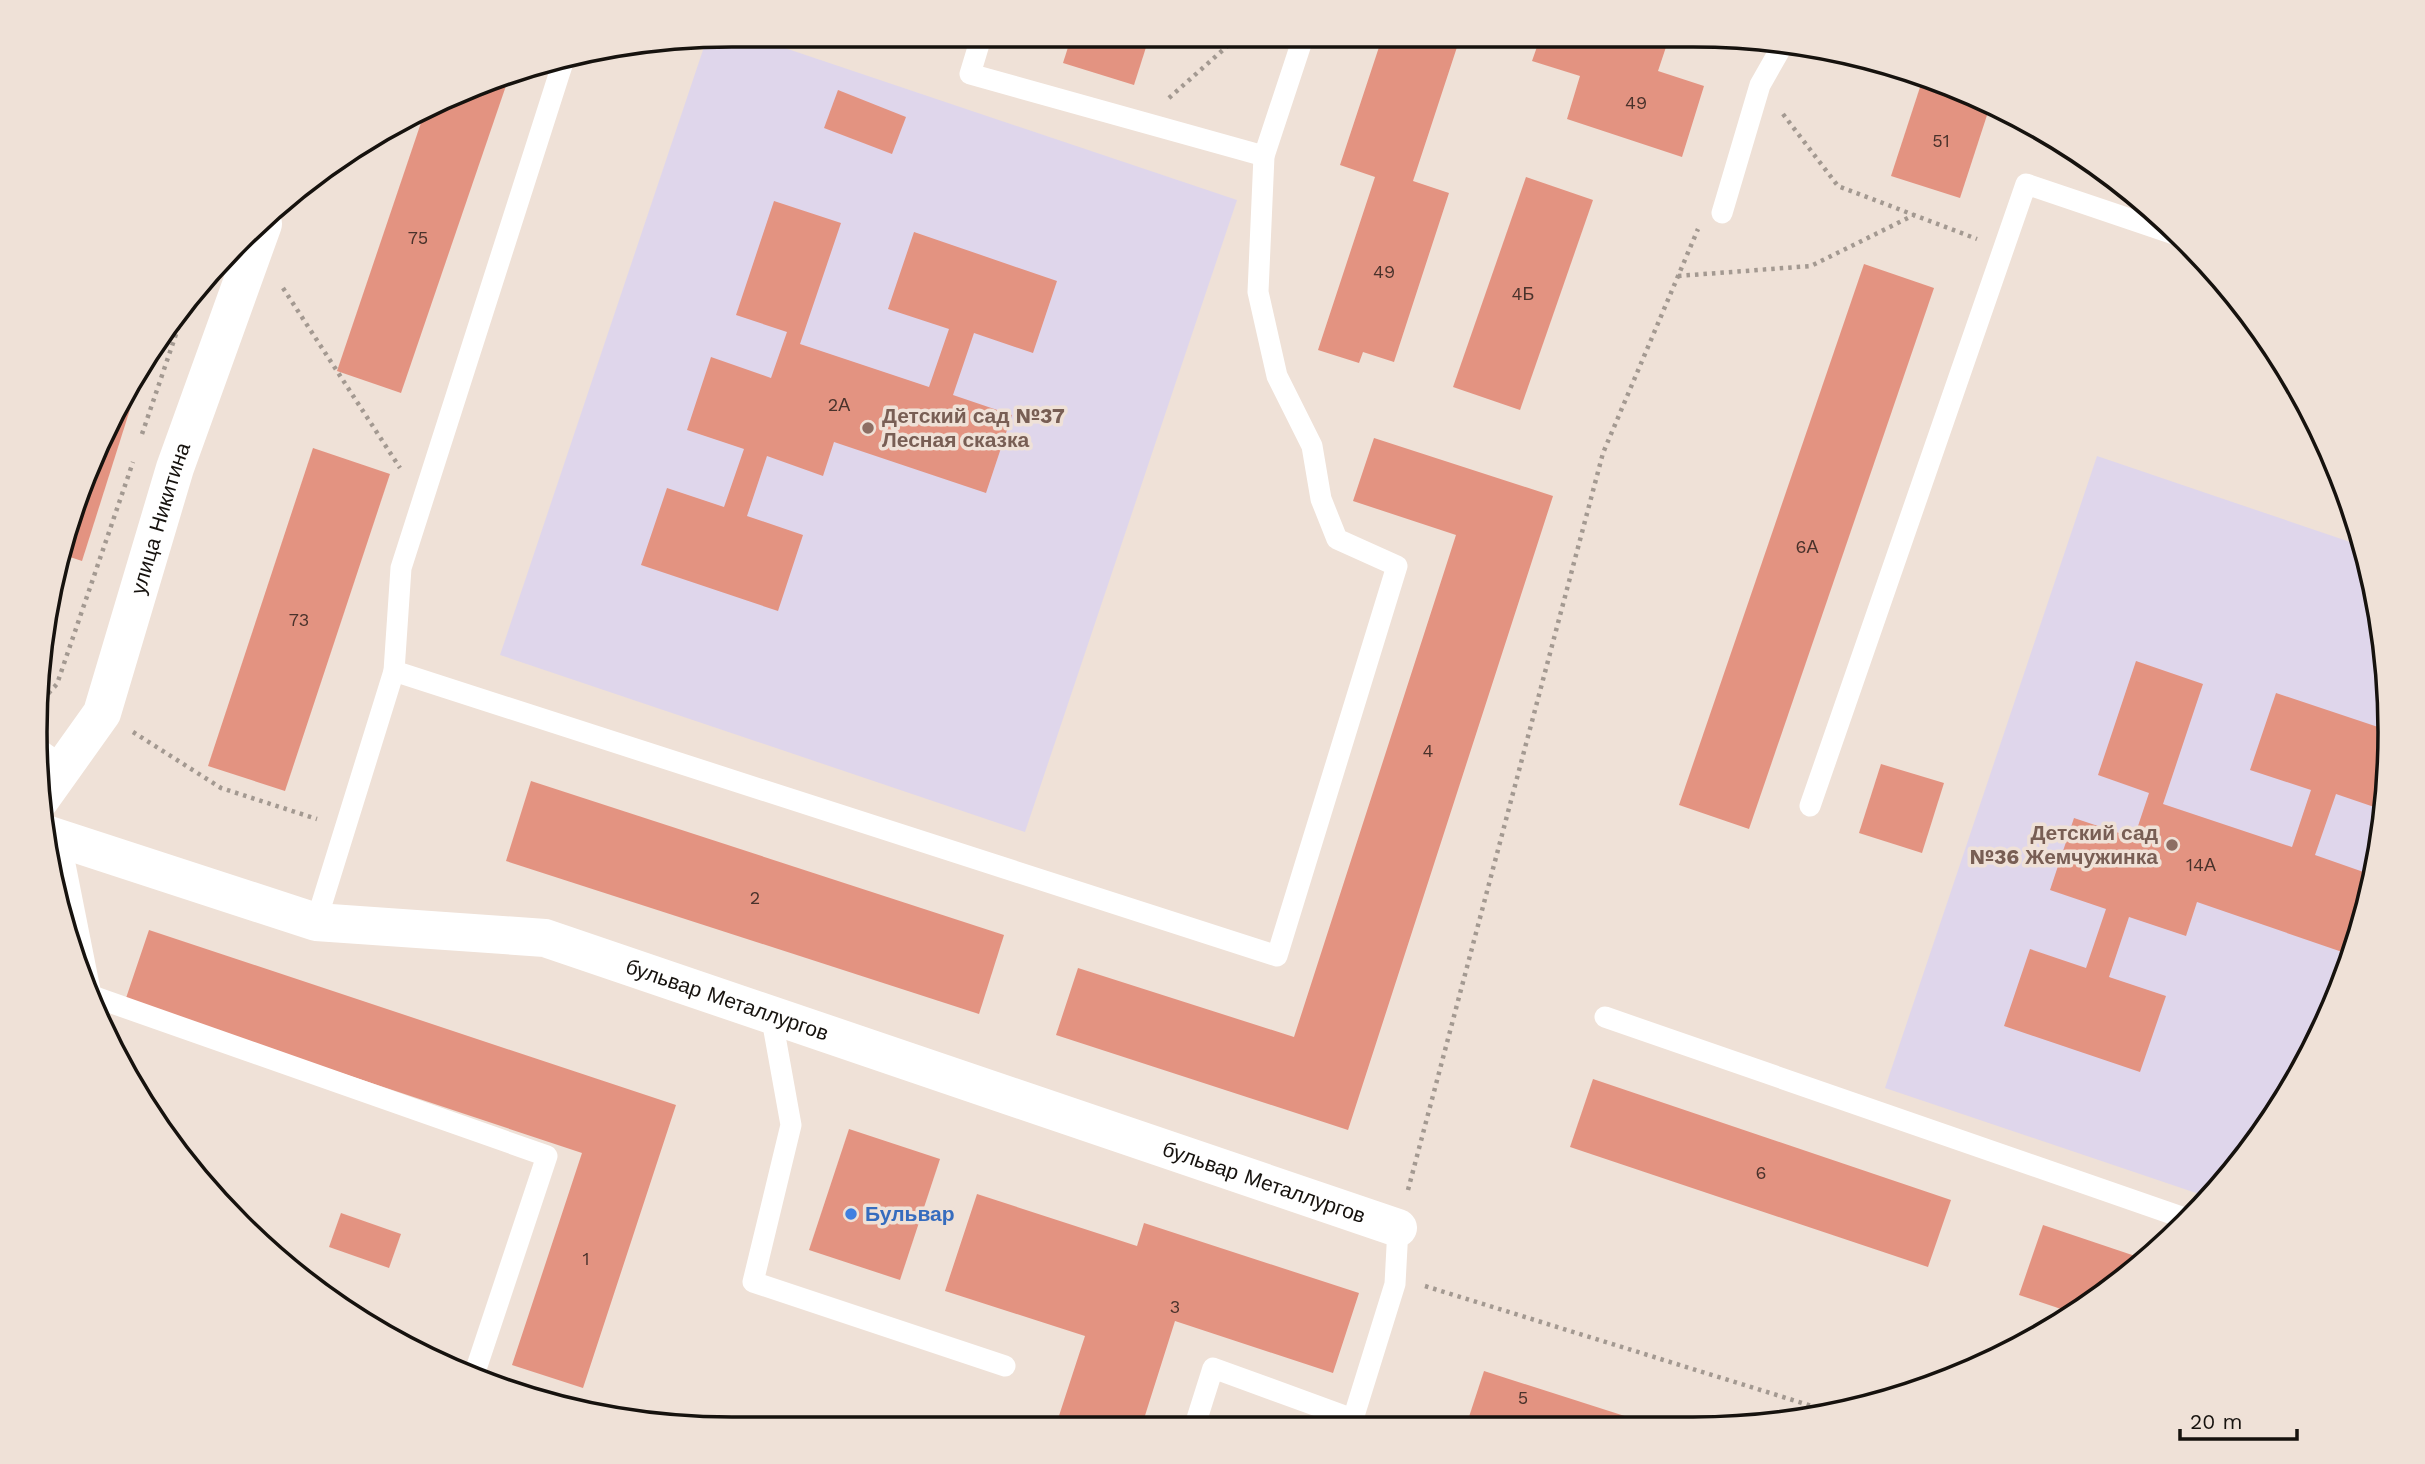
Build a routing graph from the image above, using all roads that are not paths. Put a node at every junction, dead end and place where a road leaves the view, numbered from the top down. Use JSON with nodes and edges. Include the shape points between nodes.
{"nodes":[{"id":1,"x":978,"y":47,"type":"edge"},
{"id":2,"x":1299,"y":47,"type":"edge"},
{"id":3,"x":1778,"y":53,"type":"edge"},
{"id":4,"x":561,"y":70,"type":"edge"},
{"id":5,"x":1264,"y":156,"type":"junction"},
{"id":6,"x":1722,"y":214,"type":"dead end"},
{"id":7,"x":2155,"y":228,"type":"edge"},
{"id":8,"x":258,"y":239,"type":"edge"},
{"id":9,"x":394,"y":671,"type":"junction"},
{"id":10,"x":50,"y":757,"type":"edge"},
{"id":11,"x":1810,"y":806,"type":"dead end"},
{"id":12,"x":56,"y":837,"type":"edge"},
{"id":13,"x":316,"y":922,"type":"junction"},
{"id":14,"x":101,"y":999,"type":"edge"},
{"id":15,"x":771,"y":1014,"type":"junction"},
{"id":16,"x":1605,"y":1017,"type":"dead end"},
{"id":17,"x":2177,"y":1216,"type":"edge"},
{"id":18,"x":1398,"y":1228,"type":"joint"},
{"id":19,"x":1005,"y":1366,"type":"dead end"},
{"id":20,"x":477,"y":1367,"type":"edge"},
{"id":21,"x":1198,"y":1417,"type":"edge"},
{"id":22,"x":1348,"y":1417,"type":"edge"},
{"id":23,"x":1354,"y":1417,"type":"edge"}],
"edges":[{"from":1,"to":5,"type":"lane","via":[[970,74]]},
{"from":2,"to":5,"type":"lane"},
{"from":3,"to":6,"type":"lane","via":[[1760,85]]},
{"from":4,"to":9,"type":"lane","via":[[401,568]]},
{"from":5,"to":9,"type":"lane","via":[[1258,292],[1277,376],[1312,446],[1321,499],[1337,539],[1397,566],[1277,956]]},
{"from":7,"to":11,"type":"lane","via":[[2026,184]]},
{"from":8,"to":10,"type":"street","name":"улица Никитина","via":[[175,468],[102,713]]},
{"from":9,"to":13,"type":"lane"},
{"from":12,"to":13,"type":"street","name":"бульвар Металлургов"},
{"from":13,"to":15,"type":"street","name":"бульвар Металлургов","via":[[545,938]]},
{"from":14,"to":20,"type":"lane","via":[[547,1156]]},
{"from":15,"to":18,"type":"street","name":"бульвар Металлургов"},
{"from":15,"to":19,"type":"lane","via":[[791,1125],[753,1282]]},
{"from":16,"to":17,"type":"lane"},
{"from":18,"to":23,"type":"lane","via":[[1395,1284]]},
{"from":21,"to":22,"type":"lane","via":[[1213,1368]]}]}
